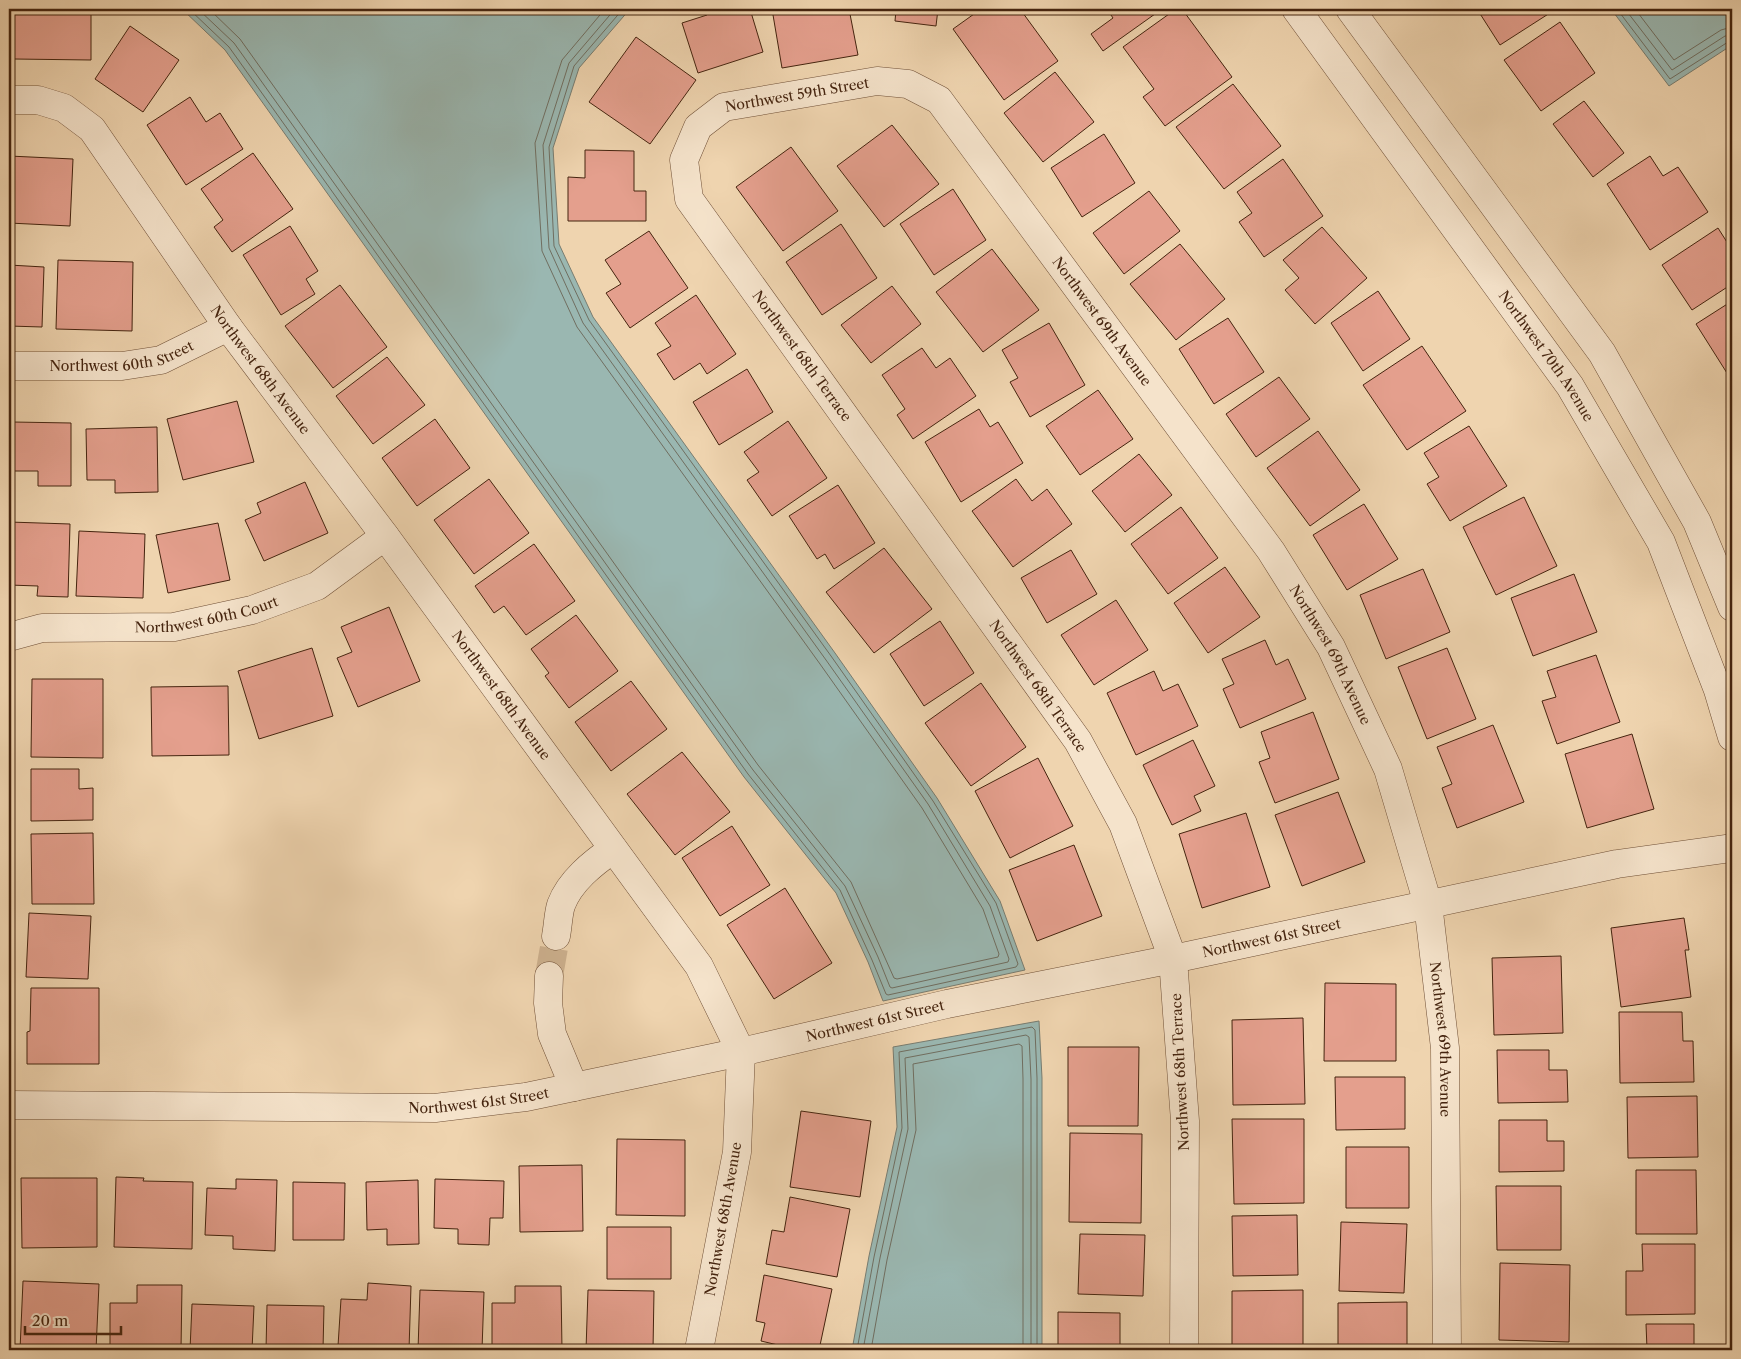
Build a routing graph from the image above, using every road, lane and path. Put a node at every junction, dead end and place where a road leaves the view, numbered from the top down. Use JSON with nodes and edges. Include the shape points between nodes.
{"nodes":[{"id":1,"x":1296,"y":9,"type":"edge"},
{"id":2,"x":1350,"y":9,"type":"edge"},
{"id":3,"x":908,"y":84,"type":"joint"},
{"id":4,"x":9,"y":100,"type":"edge"},
{"id":5,"x":684,"y":160,"type":"joint"},
{"id":6,"x":228,"y":327,"type":"junction"},
{"id":7,"x":9,"y":366,"type":"edge"},
{"id":8,"x":385,"y":536,"type":"junction"},
{"id":9,"x":1732,"y":606,"type":"edge"},
{"id":10,"x":9,"y":637,"type":"edge"},
{"id":11,"x":1732,"y":738,"type":"edge"},
{"id":12,"x":1732,"y":848,"type":"edge"},
{"id":13,"x":614,"y":849,"type":"junction"},
{"id":14,"x":1428,"y":904,"type":"junction"},
{"id":15,"x":556,"y":936,"type":"tunnel mouth"},
{"id":16,"x":1173,"y":959,"type":"junction"},
{"id":17,"x":549,"y":976,"type":"tunnel mouth"},
{"id":18,"x":741,"y":1052,"type":"junction"},
{"id":19,"x":574,"y":1087,"type":"junction"},
{"id":20,"x":9,"y":1106,"type":"edge"},
{"id":21,"x":699,"y":1350,"type":"edge"},
{"id":22,"x":1184,"y":1350,"type":"edge"},
{"id":23,"x":1447,"y":1350,"type":"edge"}],
"edges":[{"from":1,"to":11,"type":"street","name":"Northwest 70th Avenue","via":[[1570,386],[1661,542],[1718,690]]},
{"from":2,"to":9,"type":"street","via":[[1602,353],[1697,522]]},
{"from":3,"to":5,"type":"street","name":"Northwest 59th Street","via":[[877,81],[724,107],[698,127]]},
{"from":3,"to":14,"type":"street","name":"Northwest 69th Avenue","via":[[939,100],[1271,551],[1331,647],[1388,769]]},
{"from":4,"to":6,"type":"street","name":"Northwest 68th Avenue","via":[[38,100],[64,108],[92,129]]},
{"from":5,"to":16,"type":"street","name":"Northwest 68th Terrace","via":[[689,199],[1078,741],[1123,824]]},
{"from":6,"to":7,"type":"street","name":"Northwest 60th Street","via":[[161,360],[122,366]]},
{"from":6,"to":8,"type":"street","name":"Northwest 68th Avenue"},
{"from":8,"to":10,"type":"street","name":"Northwest 60th Court","via":[[317,586],[252,610],[174,627],[42,628]]},
{"from":8,"to":13,"type":"street","name":"Northwest 68th Avenue"},
{"from":12,"to":14,"type":"street","name":"Northwest 61st Street","via":[[1617,864]]},
{"from":13,"to":15,"type":"street","via":[[592,864],[575,882],[561,905]]},
{"from":13,"to":18,"type":"street","name":"Northwest 68th Avenue","via":[[699,966]]},
{"from":14,"to":16,"type":"street","name":"Northwest 61st Street"},
{"from":14,"to":23,"type":"street","name":"Northwest 69th Avenue","via":[[1445,1048]]},
{"from":16,"to":18,"type":"street","name":"Northwest 61st Street","via":[[947,1004]]},
{"from":16,"to":22,"type":"street","name":"Northwest 68th Terrace","via":[[1185,1122]]},
{"from":17,"to":19,"type":"street","via":[[552,1034]]},
{"from":18,"to":19,"type":"street","name":"Northwest 61st Street"},
{"from":18,"to":21,"type":"street","name":"Northwest 68th Avenue","via":[[737,1152]]},
{"from":19,"to":20,"type":"street","name":"Northwest 61st Street","via":[[435,1108]]}]}
